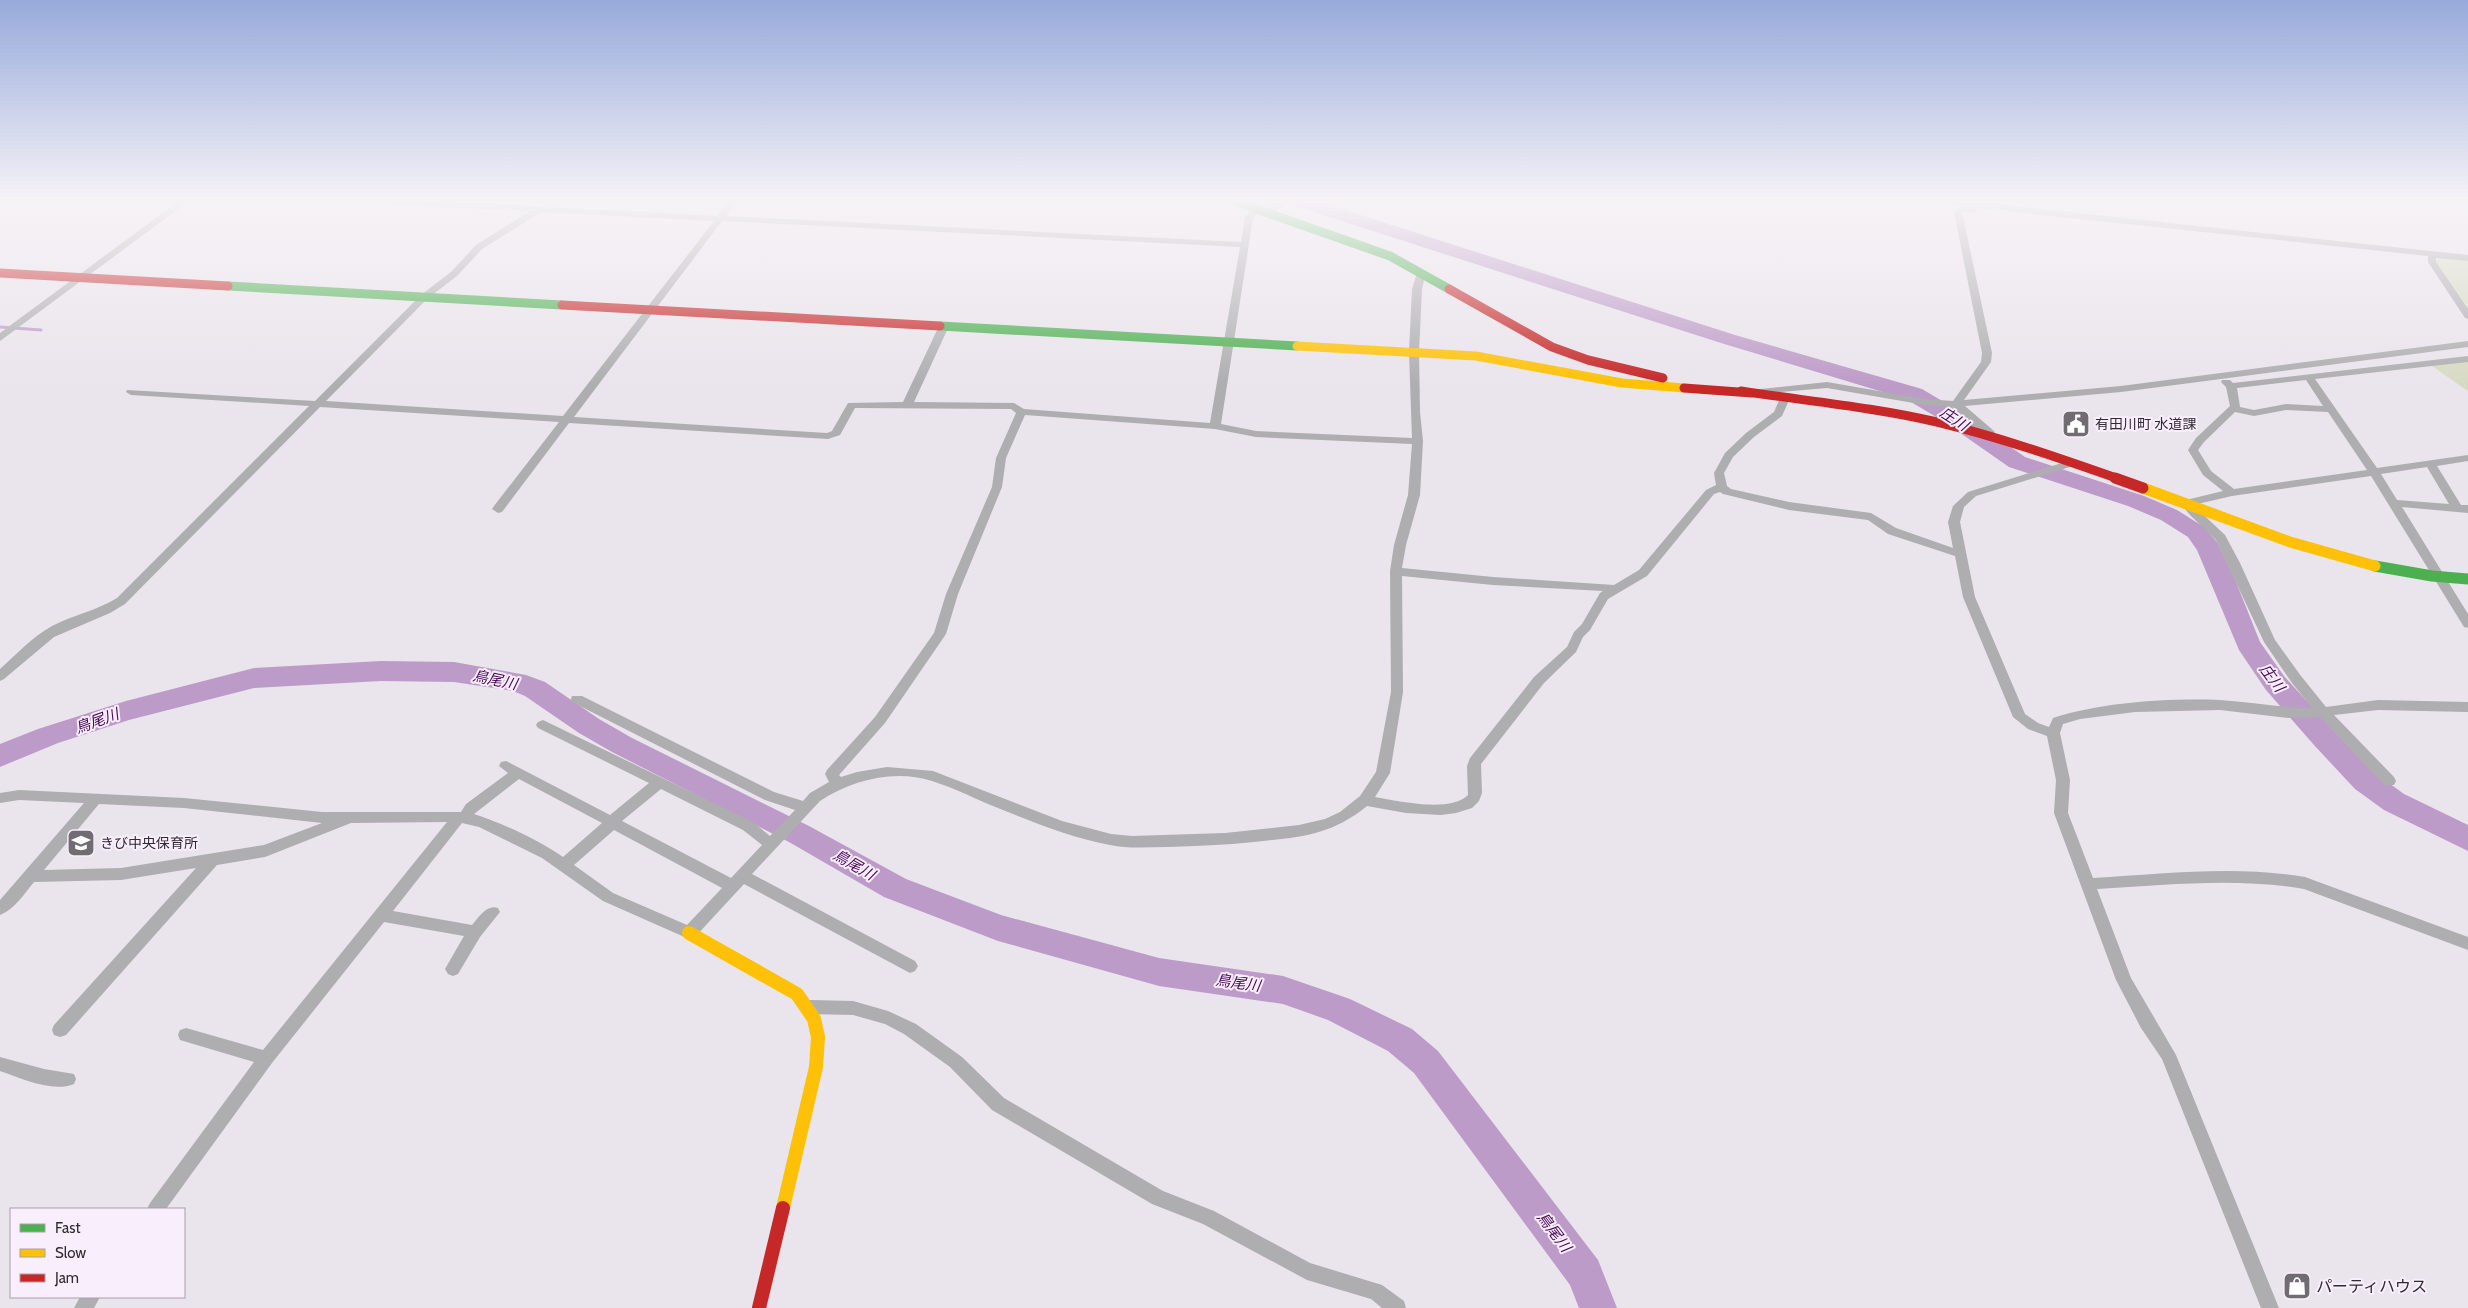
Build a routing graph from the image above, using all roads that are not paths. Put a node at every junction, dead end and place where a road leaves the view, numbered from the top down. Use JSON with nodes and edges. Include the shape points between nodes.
{"nodes":[{"id":1,"x":103,"y":262,"type":"edge"},
{"id":2,"x":465,"y":262,"type":"edge"},
{"id":3,"x":686,"y":262,"type":"edge"},
{"id":4,"x":1241,"y":262,"type":"edge"},
{"id":5,"x":1402,"y":262,"type":"edge"},
{"id":6,"x":1968,"y":262,"type":"edge"},
{"id":7,"x":2432,"y":262,"type":"edge"},
{"id":8,"x":1421,"y":272,"type":"junction"},
{"id":9,"x":0,"y":273,"type":"edge"},
{"id":10,"x":82,"y":278,"type":"junction"},
{"id":11,"x":424,"y":297,"type":"junction"},
{"id":12,"x":650,"y":310,"type":"junction"},
{"id":13,"x":2468,"y":316,"type":"edge"},
{"id":14,"x":944,"y":326,"type":"junction"},
{"id":15,"x":0,"y":338,"type":"edge"},
{"id":16,"x":1227,"y":342,"type":"junction"},
{"id":17,"x":2468,"y":344,"type":"edge"},
{"id":18,"x":1414,"y":352,"type":"junction"},
{"id":19,"x":2468,"y":359,"type":"edge"},
{"id":20,"x":1628,"y":370,"type":"junction"},
{"id":21,"x":2221,"y":377,"type":"junction"},
{"id":22,"x":2310,"y":379,"type":"junction"},
{"id":23,"x":1622,"y":383,"type":"junction"},
{"id":24,"x":2231,"y":386,"type":"junction"},
{"id":25,"x":131,"y":392,"type":"dead end"},
{"id":26,"x":1752,"y":393,"type":"junction"},
{"id":27,"x":1785,"y":398,"type":"junction"},
{"id":28,"x":318,"y":404,"type":"junction"},
{"id":29,"x":1956,"y":404,"type":"junction"},
{"id":30,"x":907,"y":405,"type":"junction"},
{"id":31,"x":2233,"y":409,"type":"junction"},
{"id":32,"x":2330,"y":409,"type":"junction"},
{"id":33,"x":1021,"y":412,"type":"junction"},
{"id":34,"x":568,"y":418,"type":"junction"},
{"id":35,"x":1215,"y":426,"type":"junction"},
{"id":36,"x":1992,"y":437,"type":"junction"},
{"id":37,"x":1418,"y":441,"type":"junction"},
{"id":38,"x":2468,"y":458,"type":"edge"},
{"id":39,"x":2068,"y":464,"type":"junction"},
{"id":40,"x":2430,"y":464,"type":"junction"},
{"id":41,"x":2375,"y":473,"type":"junction"},
{"id":42,"x":1722,"y":487,"type":"junction"},
{"id":43,"x":2232,"y":493,"type":"junction"},
{"id":44,"x":2393,"y":503,"type":"junction"},
{"id":45,"x":2186,"y":504,"type":"junction"},
{"id":46,"x":498,"y":509,"type":"dead end"},
{"id":47,"x":2463,"y":509,"type":"edge"},
{"id":48,"x":1960,"y":554,"type":"junction"},
{"id":49,"x":1396,"y":571,"type":"junction"},
{"id":50,"x":2439,"y":578,"type":"junction"},
{"id":51,"x":2468,"y":579,"type":"edge"},
{"id":52,"x":1616,"y":589,"type":"junction"},
{"id":53,"x":2468,"y":624,"type":"edge"},
{"id":54,"x":0,"y":676,"type":"edge"},
{"id":55,"x":577,"y":699,"type":"dead end"},
{"id":56,"x":2468,"y":707,"type":"edge"},
{"id":57,"x":2323,"y":712,"type":"junction"},
{"id":58,"x":543,"y":725,"type":"dead end"},
{"id":59,"x":2053,"y":732,"type":"junction"},
{"id":60,"x":2389,"y":781,"type":"dead end"},
{"id":61,"x":660,"y":782,"type":"junction"},
{"id":62,"x":837,"y":783,"type":"junction"},
{"id":63,"x":0,"y":798,"type":"edge"},
{"id":64,"x":96,"y":798,"type":"junction"},
{"id":65,"x":1365,"y":800,"type":"junction"},
{"id":66,"x":801,"y":812,"type":"junction"},
{"id":67,"x":354,"y":817,"type":"junction"},
{"id":68,"x":462,"y":818,"type":"junction"},
{"id":69,"x":612,"y":822,"type":"junction"},
{"id":70,"x":774,"y":841,"type":"junction"},
{"id":71,"x":212,"y":860,"type":"junction"},
{"id":72,"x":564,"y":865,"type":"junction"},
{"id":73,"x":31,"y":876,"type":"junction"},
{"id":74,"x":737,"y":881,"type":"junction"},
{"id":75,"x":2088,"y":884,"type":"junction"},
{"id":76,"x":0,"y":909,"type":"edge"},
{"id":77,"x":494,"y":912,"type":"dead end"},
{"id":78,"x":381,"y":915,"type":"junction"},
{"id":79,"x":475,"y":932,"type":"junction"},
{"id":80,"x":689,"y":933,"type":"junction"},
{"id":81,"x":2468,"y":944,"type":"edge"},
{"id":82,"x":910,"y":966,"type":"dead end"},
{"id":83,"x":453,"y":969,"type":"dead end"},
{"id":84,"x":810,"y":1007,"type":"junction"},
{"id":85,"x":60,"y":1030,"type":"dead end"},
{"id":86,"x":186,"y":1036,"type":"dead end"},
{"id":87,"x":266,"y":1058,"type":"junction"},
{"id":88,"x":0,"y":1064,"type":"edge"},
{"id":89,"x":68,"y":1079,"type":"dead end"},
{"id":90,"x":157,"y":1208,"type":"edge"},
{"id":91,"x":759,"y":1308,"type":"edge"},
{"id":92,"x":1397,"y":1308,"type":"edge"},
{"id":93,"x":2270,"y":1308,"type":"edge"}],
"edges":[{"from":1,"to":10,"type":"street"},
{"from":2,"to":11,"type":"street"},
{"from":3,"to":12,"type":"street"},
{"from":4,"to":16,"type":"street"},
{"from":5,"to":8,"type":"street"},
{"from":6,"to":29,"type":"street","via":[[1987,353],[1986,362]]},
{"from":7,"to":13,"type":"street"},
{"from":8,"to":18,"type":"street","via":[[1417,289]]},
{"from":8,"to":20,"type":"street","via":[[1552,347]]},
{"from":9,"to":10,"type":"street"},
{"from":10,"to":11,"type":"street"},
{"from":10,"to":15,"type":"street"},
{"from":11,"to":12,"type":"street"},
{"from":11,"to":28,"type":"street"},
{"from":12,"to":14,"type":"street"},
{"from":12,"to":34,"type":"street"},
{"from":14,"to":16,"type":"street"},
{"from":14,"to":30,"type":"street"},
{"from":16,"to":18,"type":"street"},
{"from":16,"to":35,"type":"street"},
{"from":17,"to":21,"type":"street"},
{"from":18,"to":23,"type":"street","via":[[1476,356]]},
{"from":18,"to":37,"type":"street"},
{"from":19,"to":22,"type":"street"},
{"from":20,"to":23,"type":"street","via":[[1638,374],[1639,380]]},
{"from":20,"to":26,"type":"street"},
{"from":21,"to":24,"type":"street"},
{"from":21,"to":29,"type":"street"},
{"from":22,"to":24,"type":"street"},
{"from":22,"to":32,"type":"street"},
{"from":23,"to":26,"type":"street"},
{"from":24,"to":31,"type":"street"},
{"from":25,"to":28,"type":"street"},
{"from":26,"to":27,"type":"street"},
{"from":26,"to":29,"type":"street","via":[[1827,385],[1925,402]]},
{"from":27,"to":36,"type":"street","via":[[1911,416]]},
{"from":27,"to":42,"type":"street","via":[[1778,414],[1729,455],[1719,473]]},
{"from":28,"to":34,"type":"street"},
{"from":28,"to":54,"type":"street","via":[[121,600],[102,613],[44,637]]},
{"from":29,"to":36,"type":"street"},
{"from":30,"to":33,"type":"street","via":[[1014,406]]},
{"from":30,"to":34,"type":"street","via":[[852,405],[836,434],[828,436]]},
{"from":31,"to":32,"type":"street","via":[[2254,413],[2286,407]]},
{"from":31,"to":43,"type":"street","via":[[2193,450],[2207,473]]},
{"from":32,"to":41,"type":"street"},
{"from":33,"to":35,"type":"street"},
{"from":33,"to":62,"type":"street","via":[[1001,458],[997,487],[952,594],[940,634],[880,720],[832,774]]},
{"from":34,"to":46,"type":"street"},
{"from":35,"to":37,"type":"street","via":[[1256,434]]},
{"from":36,"to":39,"type":"street"},
{"from":37,"to":49,"type":"street","via":[[1414,495]]},
{"from":38,"to":40,"type":"street"},
{"from":39,"to":45,"type":"street"},
{"from":39,"to":48,"type":"street","via":[[1972,494],[1959,506],[1954,522]]},
{"from":40,"to":41,"type":"street"},
{"from":40,"to":47,"type":"street"},
{"from":41,"to":43,"type":"street"},
{"from":41,"to":44,"type":"street"},
{"from":42,"to":48,"type":"street","via":[[1727,492],[1789,506],[1871,517],[1906,537]]},
{"from":42,"to":52,"type":"street","via":[[1710,492],[1643,573]]},
{"from":43,"to":45,"type":"street"},
{"from":44,"to":47,"type":"street"},
{"from":44,"to":50,"type":"street"},
{"from":45,"to":50,"type":"street","via":[[2331,556]]},
{"from":45,"to":57,"type":"street","via":[[2220,537],[2269,640]]},
{"from":48,"to":59,"type":"street","via":[[1974,612],[2020,717],[2033,726]]},
{"from":49,"to":52,"type":"street"},
{"from":49,"to":65,"type":"street","via":[[1397,692],[1383,773]]},
{"from":50,"to":51,"type":"street"},
{"from":50,"to":53,"type":"street"},
{"from":52,"to":65,"type":"street","via":[[1604,596],[1572,649],[1539,680],[1474,762],[1475,791],[1470,804],[1444,810]]},
{"from":55,"to":66,"type":"street","via":[[770,796],[792,802]]},
{"from":56,"to":57,"type":"street","via":[[2378,705]]},
{"from":57,"to":59,"type":"street","via":[[2289,713],[2220,705],[2135,707],[2079,714],[2058,721]]},
{"from":57,"to":60,"type":"street"},
{"from":58,"to":61,"type":"street"},
{"from":59,"to":75,"type":"street","via":[[2063,780],[2060,813]]},
{"from":61,"to":69,"type":"street"},
{"from":61,"to":70,"type":"street"},
{"from":62,"to":65,"type":"street","via":[[880,772],[918,773],[948,780],[1059,826],[1111,840],[1146,843],[1299,831],[1328,824],[1345,816]]},
{"from":62,"to":66,"type":"street","via":[[815,797]]},
{"from":63,"to":64,"type":"street","via":[[19,794]]},
{"from":64,"to":67,"type":"street","via":[[184,803],[322,818]]},
{"from":64,"to":73,"type":"street"},
{"from":66,"to":70,"type":"street"},
{"from":67,"to":68,"type":"street"},
{"from":67,"to":71,"type":"street","via":[[265,851]]},
{"from":68,"to":69,"type":"street","via":[[512,770]]},
{"from":68,"to":72,"type":"street","via":[[499,830]]},
{"from":68,"to":78,"type":"street"},
{"from":69,"to":72,"type":"street"},
{"from":69,"to":74,"type":"street"},
{"from":70,"to":74,"type":"street"},
{"from":71,"to":73,"type":"street","via":[[122,874]]},
{"from":71,"to":85,"type":"street"},
{"from":72,"to":80,"type":"street","via":[[608,897]]},
{"from":73,"to":76,"type":"street"},
{"from":74,"to":80,"type":"street"},
{"from":74,"to":82,"type":"street"},
{"from":75,"to":81,"type":"street","via":[[2172,878],[2277,877],[2305,883]]},
{"from":75,"to":93,"type":"street","via":[[2124,980],[2146,1024],[2168,1055]]},
{"from":77,"to":79,"type":"street"},
{"from":78,"to":79,"type":"street"},
{"from":78,"to":87,"type":"street"},
{"from":79,"to":83,"type":"street"},
{"from":80,"to":84,"type":"street","via":[[787,986]]},
{"from":84,"to":91,"type":"street","via":[[819,1038],[816,1067]]},
{"from":84,"to":92,"type":"street","via":[[853,1008],[903,1025],[956,1062],[998,1104],[1158,1198],[1208,1217],[1307,1271],[1376,1291]]},
{"from":86,"to":87,"type":"street"},
{"from":87,"to":90,"type":"street"},
{"from":88,"to":89,"type":"street","via":[[44,1077]]}]}
